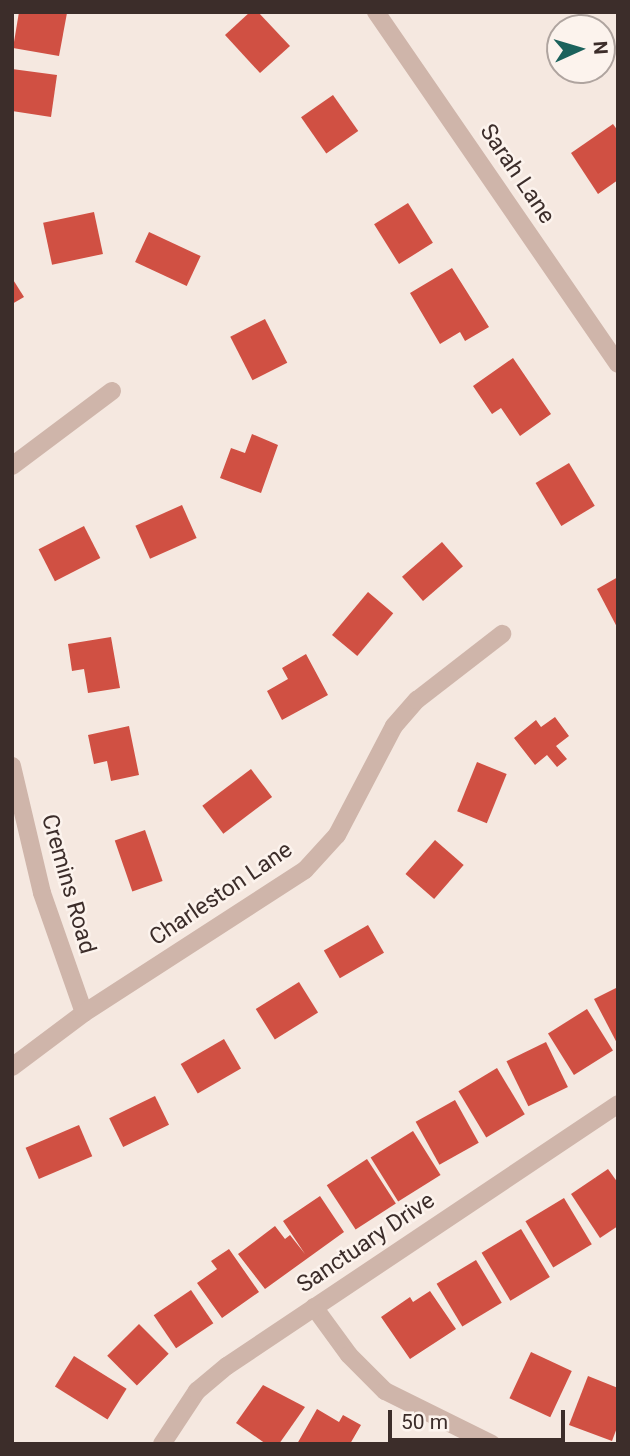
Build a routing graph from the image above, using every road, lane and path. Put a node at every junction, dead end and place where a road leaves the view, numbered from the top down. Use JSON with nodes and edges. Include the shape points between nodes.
{"nodes":[{"id":1,"x":376,"y":12,"type":"edge"},
{"id":2,"x":618,"y":364,"type":"edge"},
{"id":3,"x":112,"y":391,"type":"dead end"},
{"id":4,"x":12,"y":467,"type":"edge"},
{"id":5,"x":502,"y":634,"type":"dead end"},
{"id":6,"x":12,"y":766,"type":"edge"},
{"id":7,"x":84,"y":1013,"type":"junction"},
{"id":8,"x":12,"y":1067,"type":"edge"},
{"id":9,"x":618,"y":1104,"type":"edge"},
{"id":10,"x":314,"y":1307,"type":"junction"},
{"id":11,"x":162,"y":1444,"type":"edge"},
{"id":12,"x":492,"y":1444,"type":"edge"}],
"edges":[{"from":1,"to":2,"type":"street","name":"Sarah Lane"},
{"from":3,"to":4,"type":"street"},
{"from":5,"to":7,"type":"street","name":"Charleston Lane","via":[[417,700],[394,726],[337,835],[305,870]]},
{"from":6,"to":7,"type":"street","name":"Cremins Road","via":[[46,906]]},
{"from":7,"to":8,"type":"street","name":"Charleston Lane"},
{"from":9,"to":10,"type":"street","name":"Sanctuary Drive"},
{"from":10,"to":11,"type":"street","name":"Sanctuary Drive","via":[[197,1391]]},
{"from":10,"to":12,"type":"street","via":[[349,1355],[385,1391]]}]}
